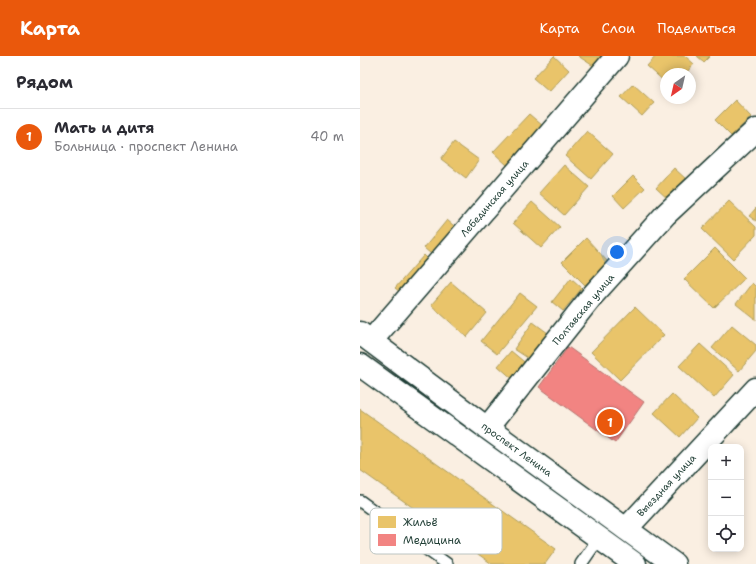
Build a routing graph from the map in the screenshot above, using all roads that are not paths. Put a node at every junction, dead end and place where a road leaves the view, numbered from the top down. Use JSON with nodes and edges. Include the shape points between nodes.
{"nodes":[{"id":1,"x":616,"y":56,"type":"edge"},
{"id":2,"x":756,"y":130,"type":"edge"},
{"id":3,"x":366,"y":337,"type":"edge"},
{"id":4,"x":360,"y":365,"type":"edge"},
{"id":5,"x":754,"y":395,"type":"edge"},
{"id":6,"x":487,"y":428,"type":"junction"},
{"id":7,"x":360,"y":501,"type":"edge"},
{"id":8,"x":370,"y":508,"type":"edge"},
{"id":9,"x":626,"y":528,"type":"junction"},
{"id":10,"x":599,"y":538,"type":"junction"},
{"id":11,"x":433,"y":554,"type":"edge"},
{"id":12,"x":447,"y":564,"type":"edge"},
{"id":13,"x":581,"y":564,"type":"edge"},
{"id":14,"x":635,"y":564,"type":"edge"},
{"id":15,"x":674,"y":564,"type":"edge"}],
"edges":[{"from":1,"to":3,"type":"street","name":"Лебединская улица"},
{"from":2,"to":6,"type":"street","name":"Полтавская улица","via":[[666,214],[592,296]]},
{"from":3,"to":6,"type":"street","name":"проспект Ленина"},
{"from":4,"to":10,"type":"street"},
{"from":5,"to":9,"type":"street","name":"Выездная улица"},
{"from":6,"to":9,"type":"street","name":"проспект Ленина"},
{"from":7,"to":8,"type":"lane"},
{"from":9,"to":15,"type":"street","name":"проспект Ленина"},
{"from":10,"to":13,"type":"lane"},
{"from":10,"to":14,"type":"street"},
{"from":11,"to":12,"type":"lane"}]}
